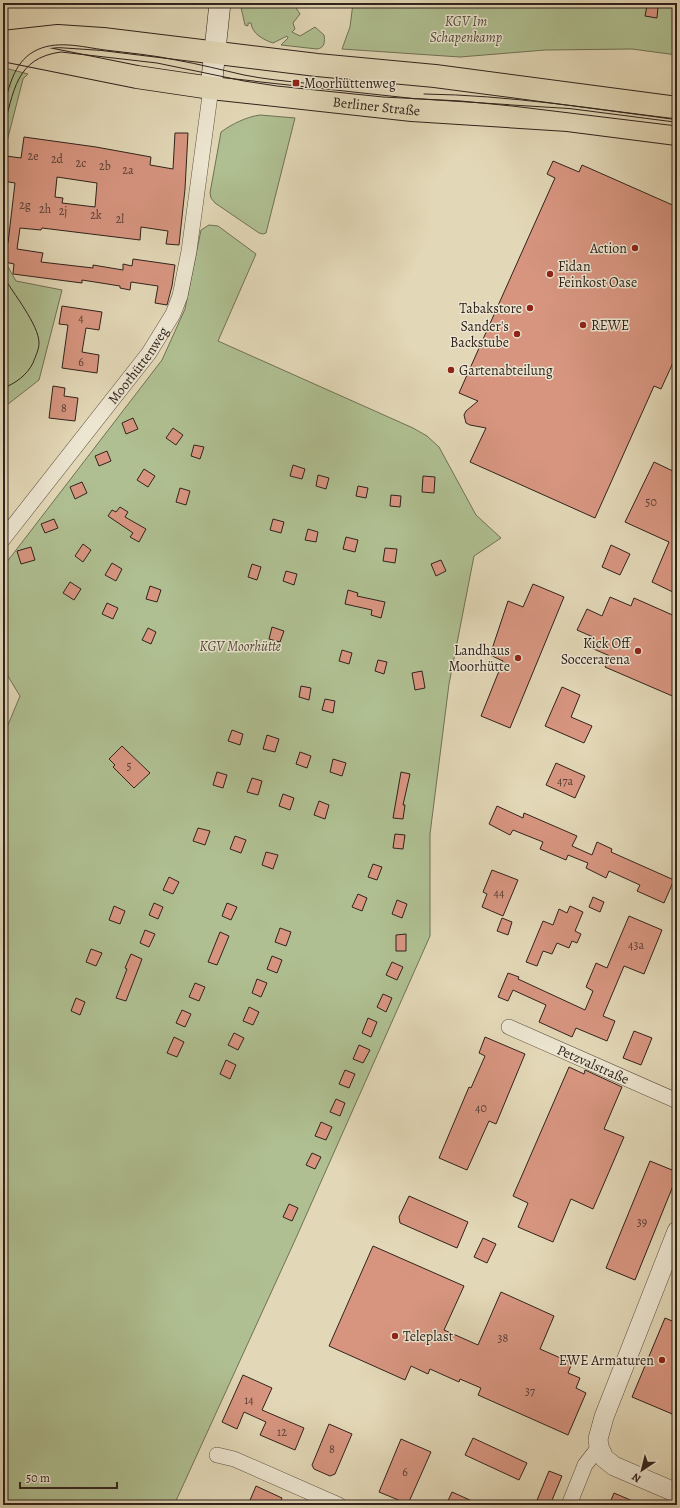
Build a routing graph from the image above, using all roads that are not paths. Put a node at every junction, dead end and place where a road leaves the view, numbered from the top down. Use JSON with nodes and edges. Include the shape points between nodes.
{"nodes":[{"id":1,"x":220,"y":3,"type":"edge"},
{"id":2,"x":6,"y":46,"type":"edge"},
{"id":3,"x":214,"y":52,"type":"junction"},
{"id":4,"x":211,"y":88,"type":"junction"},
{"id":5,"x":677,"y":108,"type":"edge"},
{"id":6,"x":677,"y":134,"type":"edge"},
{"id":7,"x":3,"y":539,"type":"edge"},
{"id":8,"x":509,"y":1027,"type":"dead end"},
{"id":9,"x":677,"y":1101,"type":"edge"},
{"id":10,"x":677,"y":1231,"type":"edge"},
{"id":11,"x":598,"y":1447,"type":"junction"},
{"id":12,"x":217,"y":1455,"type":"dead end"},
{"id":13,"x":677,"y":1493,"type":"edge"},
{"id":14,"x":339,"y":1505,"type":"edge"},
{"id":15,"x":569,"y":1505,"type":"edge"}],
"edges":[{"from":1,"to":3,"type":"main road"},
{"from":2,"to":3,"type":"main road","name":"Berliner Straße","via":[[51,36],[70,36]]},
{"from":2,"to":4,"type":"main road","name":"Berliner Straße","via":[[137,76]]},
{"from":3,"to":4,"type":"main road"},
{"from":3,"to":5,"type":"main road","name":"Berliner Straße","via":[[435,76]]},
{"from":4,"to":6,"type":"main road","name":"Berliner Straße","via":[[412,110],[568,120]]},
{"from":4,"to":7,"type":"street","name":"Moorhüttenweg","via":[[189,251],[180,296],[173,314],[149,353]]},
{"from":8,"to":9,"type":"street","name":"Petzvalstraße"},
{"from":10,"to":11,"type":"street","via":[[604,1417],[598,1435]]},
{"from":11,"to":13,"type":"street","via":[[604,1458],[614,1466]]},
{"from":11,"to":15,"type":"street","via":[[585,1465]]},
{"from":12,"to":14,"type":"street","via":[[234,1459]]}]}
